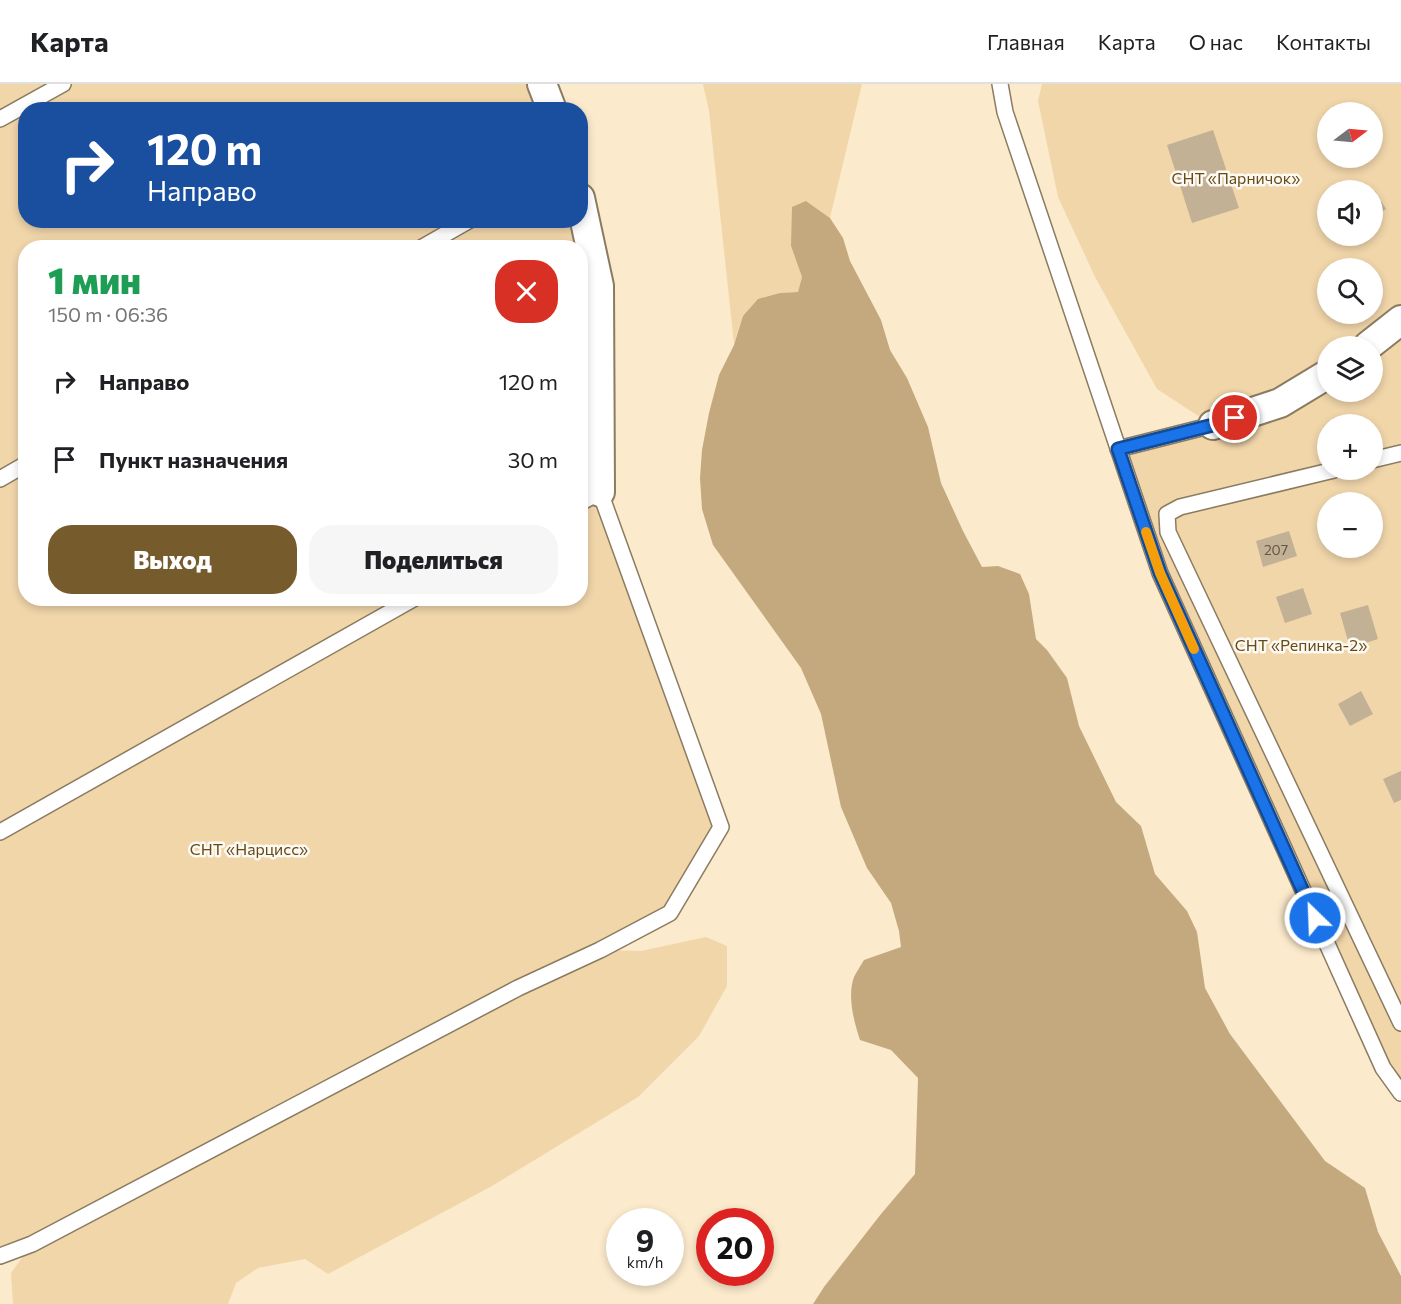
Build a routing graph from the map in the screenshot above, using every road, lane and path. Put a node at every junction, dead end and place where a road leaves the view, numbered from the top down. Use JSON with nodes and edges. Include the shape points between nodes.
{"nodes":[{"id":1,"x":63,"y":84,"type":"edge"},
{"id":2,"x":542,"y":84,"type":"edge"},
{"id":3,"x":1000,"y":84,"type":"edge"},
{"id":4,"x":1010,"y":84,"type":"edge"},
{"id":5,"x":31,"y":102,"type":"edge"},
{"id":6,"x":549,"y":102,"type":"edge"},
{"id":7,"x":18,"y":109,"type":"edge"},
{"id":8,"x":1005,"y":112,"type":"junction"},
{"id":9,"x":0,"y":119,"type":"edge"},
{"id":10,"x":456,"y":228,"type":"edge"},
{"id":11,"x":586,"y":228,"type":"edge"},
{"id":12,"x":435,"y":240,"type":"edge"},
{"id":13,"x":1401,"y":321,"type":"edge"},
{"id":14,"x":1381,"y":336,"type":"edge"},
{"id":15,"x":1317,"y":381,"type":"edge"},
{"id":16,"x":1213,"y":425,"type":"joint"},
{"id":17,"x":1118,"y":449,"type":"junction"},
{"id":18,"x":1401,"y":453,"type":"edge"},
{"id":19,"x":1383,"y":457,"type":"edge"},
{"id":20,"x":18,"y":469,"type":"edge"},
{"id":21,"x":1317,"y":474,"type":"edge"},
{"id":22,"x":0,"y":479,"type":"edge"},
{"id":23,"x":590,"y":498,"type":"edge"},
{"id":24,"x":401,"y":606,"type":"edge"},
{"id":25,"x":0,"y":832,"type":"edge"},
{"id":26,"x":1401,"y":1023,"type":"edge"},
{"id":27,"x":1401,"y":1093,"type":"edge"},
{"id":28,"x":0,"y":1256,"type":"edge"}],
"edges":[{"from":1,"to":5,"type":"lane"},
{"from":2,"to":6,"type":"street"},
{"from":3,"to":8,"type":"lane"},
{"from":4,"to":8,"type":"lane"},
{"from":7,"to":9,"type":"lane"},
{"from":8,"to":17,"type":"lane"},
{"from":10,"to":12,"type":"lane"},
{"from":11,"to":23,"type":"street","via":[[599,286]]},
{"from":13,"to":14,"type":"street"},
{"from":15,"to":16,"type":"street","via":[[1280,403]]},
{"from":16,"to":17,"type":"lane"},
{"from":17,"to":27,"type":"lane","via":[[1160,573],[1383,1068]]},
{"from":18,"to":19,"type":"lane"},
{"from":20,"to":22,"type":"lane"},
{"from":21,"to":26,"type":"lane","via":[[1180,507],[1167,514],[1168,532]]},
{"from":23,"to":28,"type":"lane","via":[[721,826],[670,913],[518,988],[32,1244]]},
{"from":24,"to":25,"type":"lane"}]}
